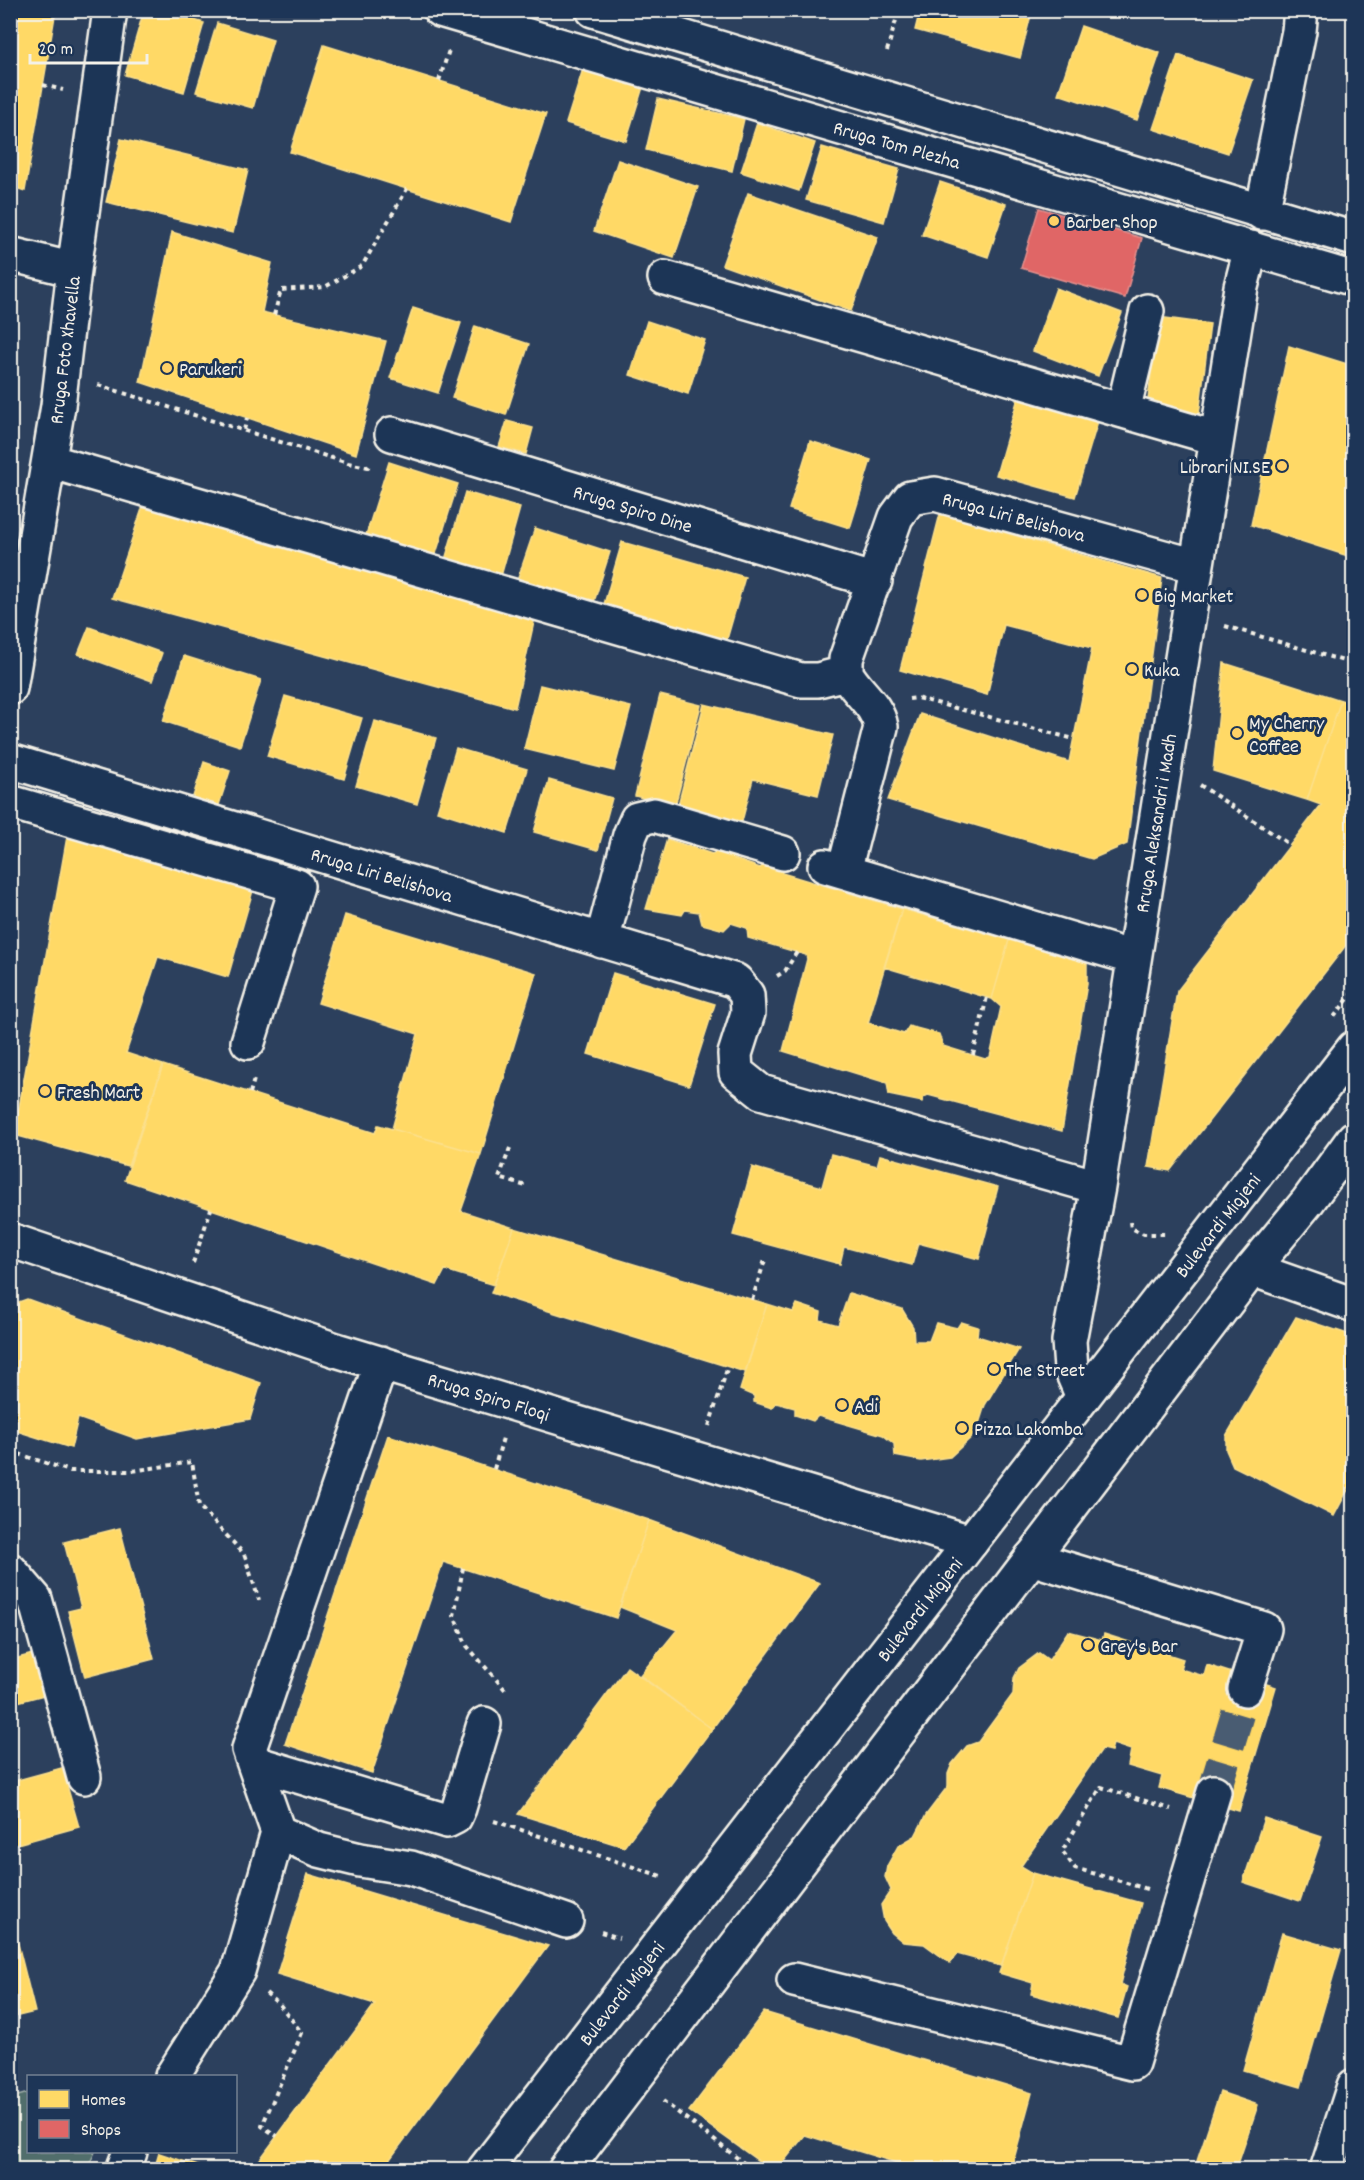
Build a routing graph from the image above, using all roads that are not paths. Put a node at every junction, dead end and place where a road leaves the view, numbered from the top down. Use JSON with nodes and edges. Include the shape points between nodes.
{"nodes":[{"id":1,"x":110,"y":10,"type":"edge"},
{"id":2,"x":440,"y":10,"type":"edge"},
{"id":3,"x":593,"y":10,"type":"edge"},
{"id":4,"x":1301,"y":10,"type":"edge"},
{"id":5,"x":1262,"y":213,"type":"junction"},
{"id":6,"x":1353,"y":239,"type":"edge"},
{"id":7,"x":1251,"y":248,"type":"junction"},
{"id":8,"x":10,"y":254,"type":"edge"},
{"id":9,"x":74,"y":270,"type":"junction"},
{"id":10,"x":665,"y":278,"type":"dead end"},
{"id":11,"x":1353,"y":279,"type":"edge"},
{"id":12,"x":1147,"y":311,"type":"dead end"},
{"id":13,"x":1123,"y":411,"type":"junction"},
{"id":14,"x":392,"y":434,"type":"dead end"},
{"id":15,"x":1216,"y":438,"type":"junction"},
{"id":16,"x":49,"y":461,"type":"junction"},
{"id":17,"x":1196,"y":566,"type":"junction"},
{"id":18,"x":875,"y":581,"type":"junction"},
{"id":19,"x":846,"y":673,"type":"junction"},
{"id":20,"x":10,"y":688,"type":"edge"},
{"id":21,"x":10,"y":761,"type":"edge"},
{"id":22,"x":10,"y":802,"type":"edge"},
{"id":23,"x":783,"y":853,"type":"dead end"},
{"id":24,"x":602,"y":941,"type":"junction"},
{"id":25,"x":1134,"y":958,"type":"junction"},
{"id":26,"x":1353,"y":1048,"type":"edge"},
{"id":27,"x":253,"y":1057,"type":"road end"},
{"id":28,"x":1353,"y":1138,"type":"edge"},
{"id":29,"x":1098,"y":1187,"type":"junction"},
{"id":30,"x":10,"y":1240,"type":"edge"},
{"id":31,"x":1252,"y":1269,"type":"junction"},
{"id":32,"x":1353,"y":1305,"type":"edge"},
{"id":33,"x":381,"y":1363,"type":"junction"},
{"id":34,"x":1083,"y":1397,"type":"junction"},
{"id":35,"x":971,"y":1542,"type":"junction"},
{"id":36,"x":1031,"y":1558,"type":"junction"},
{"id":37,"x":10,"y":1570,"type":"edge"},
{"id":38,"x":1245,"y":1689,"type":"tunnel mouth"},
{"id":39,"x":484,"y":1724,"type":"dead end"},
{"id":40,"x":251,"y":1755,"type":"junction"},
{"id":41,"x":84,"y":1777,"type":"dead end"},
{"id":42,"x":1210,"y":1806,"type":"tunnel mouth"},
{"id":43,"x":278,"y":1832,"type":"junction"},
{"id":44,"x":566,"y":1921,"type":"dead end"},
{"id":45,"x":794,"y":1980,"type":"dead end"},
{"id":46,"x":173,"y":2075,"type":"edge"},
{"id":47,"x":1353,"y":2086,"type":"edge"},
{"id":48,"x":129,"y":2153,"type":"edge"},
{"id":49,"x":123,"y":2169,"type":"edge"},
{"id":50,"x":484,"y":2169,"type":"edge"},
{"id":51,"x":565,"y":2169,"type":"edge"},
{"id":52,"x":1327,"y":2169,"type":"edge"}],
"edges":[{"from":1,"to":9,"type":"street","name":"Rruga Foto Xhavella"},
{"from":2,"to":7,"type":"street","name":"Rruga Tom Plezha"},
{"from":3,"to":5,"type":"street","name":"Rruga Tom Plezha"},
{"from":4,"to":5,"type":"street"},
{"from":5,"to":6,"type":"street","name":"Rruga Tom Plezha"},
{"from":5,"to":7,"type":"street","name":"Rruga Aleksandri i Madh"},
{"from":7,"to":11,"type":"street","name":"Rruga Tom Plezha"},
{"from":7,"to":15,"type":"street","name":"Rruga Aleksandri i Madh","via":[[1240,286]]},
{"from":8,"to":9,"type":"street"},
{"from":9,"to":16,"type":"street","name":"Rruga Foto Xhavella"},
{"from":10,"to":13,"type":"street"},
{"from":12,"to":13,"type":"street"},
{"from":13,"to":15,"type":"street"},
{"from":14,"to":18,"type":"street","name":"Rruga Spiro Dine"},
{"from":15,"to":17,"type":"street","name":"Rruga Aleksandri i Madh"},
{"from":16,"to":19,"type":"street","via":[[801,680]]},
{"from":16,"to":20,"type":"street","name":"Rruga Foto Xhavella"},
{"from":17,"to":18,"type":"street","name":"Rruga Liri Belishova","via":[[935,494],[910,498],[896,518]]},
{"from":17,"to":25,"type":"street","name":"Rruga Aleksandri i Madh"},
{"from":18,"to":19,"type":"street","name":"Rruga Liri Belishova","via":[[846,659]]},
{"from":19,"to":25,"type":"street","via":[[879,715],[882,727],[835,868]]},
{"from":21,"to":24,"type":"street","name":"Rruga Liri Belishova"},
{"from":22,"to":27,"type":"street","via":[[297,886]]},
{"from":23,"to":24,"type":"street","via":[[654,815],[638,819],[630,835]]},
{"from":24,"to":29,"type":"street","name":"Rruga Liri Belishova","via":[[736,981],[747,996],[748,1013],[735,1054],[735,1072],[761,1092]]},
{"from":25,"to":29,"type":"street","name":"Rruga Aleksandri i Madh"},
{"from":26,"to":34,"type":"street","name":"Bulevardi Migjeni"},
{"from":28,"to":31,"type":"street"},
{"from":29,"to":34,"type":"street","name":"Rruga Aleksandri i Madh","via":[[1069,1341],[1071,1368]]},
{"from":30,"to":33,"type":"street","name":"Rruga Spiro Floqi"},
{"from":31,"to":32,"type":"street"},
{"from":31,"to":36,"type":"street"},
{"from":33,"to":35,"type":"street","name":"Rruga Spiro Floqi"},
{"from":33,"to":40,"type":"street","via":[[249,1749]]},
{"from":34,"to":35,"type":"street","name":"Bulevardi Migjeni"},
{"from":35,"to":50,"type":"street","name":"Bulevardi Migjeni"},
{"from":36,"to":38,"type":"street","via":[[1264,1629]]},
{"from":36,"to":51,"type":"street"},
{"from":37,"to":41,"type":"street","via":[[35,1599]]},
{"from":39,"to":40,"type":"street","via":[[459,1808],[455,1818],[447,1821],[258,1764]]},
{"from":40,"to":43,"type":"street"},
{"from":42,"to":45,"type":"street","via":[[1132,2063]]},
{"from":43,"to":44,"type":"street","via":[[319,1850],[411,1868]]},
{"from":43,"to":46,"type":"street","via":[[238,1971]]},
{"from":47,"to":52,"type":"street"},
{"from":48,"to":49,"type":"street"}]}
